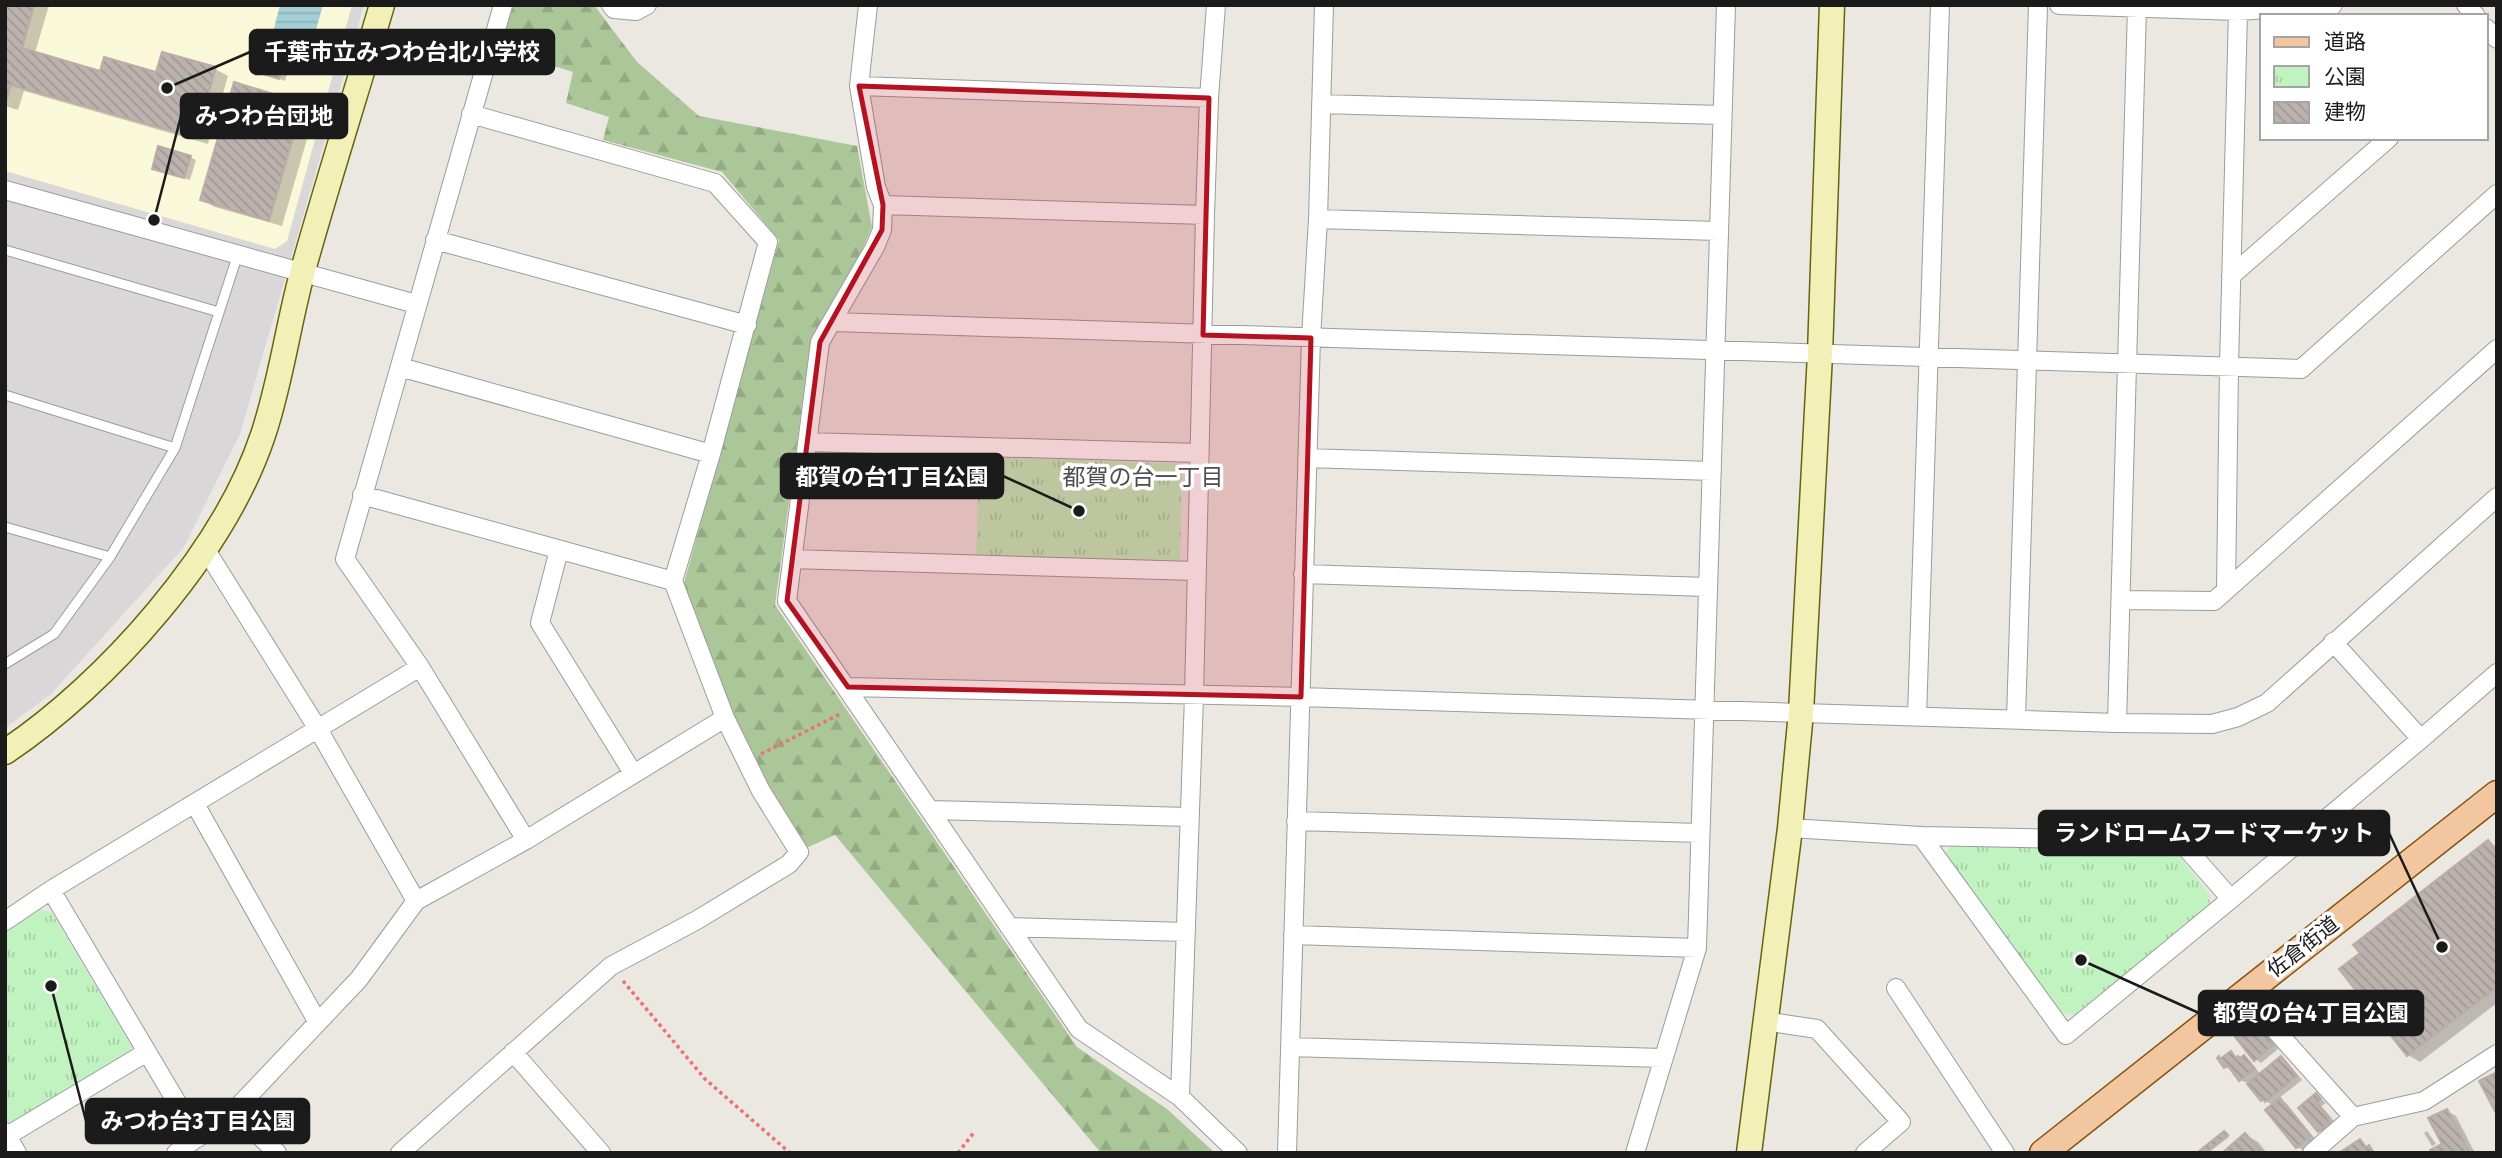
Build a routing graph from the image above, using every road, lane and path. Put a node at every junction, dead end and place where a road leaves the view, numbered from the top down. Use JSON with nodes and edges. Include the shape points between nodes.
{"nodes":[{"id":1,"x":382,"y":5,"type":"edge"},
{"id":2,"x":503,"y":5,"type":"edge"},
{"id":3,"x":611,"y":5,"type":"edge"},
{"id":4,"x":647,"y":5,"type":"edge"},
{"id":5,"x":868,"y":5,"type":"edge"},
{"id":6,"x":1216,"y":5,"type":"edge"},
{"id":7,"x":1324,"y":5,"type":"edge"},
{"id":8,"x":1726,"y":5,"type":"edge"},
{"id":9,"x":1832,"y":5,"type":"edge"},
{"id":10,"x":1940,"y":5,"type":"edge"},
{"id":11,"x":2038,"y":5,"type":"edge"},
{"id":12,"x":2059,"y":5,"type":"edge"},
{"id":13,"x":2333,"y":5,"type":"edge"},
{"id":14,"x":2137,"y":7,"type":"junction"},
{"id":15,"x":2238,"y":11,"type":"junction"},
{"id":16,"x":859,"y":86,"type":"junction"},
{"id":17,"x":1209,"y":98,"type":"junction"},
{"id":18,"x":1321,"y":104,"type":"junction"},
{"id":19,"x":471,"y":114,"type":"junction"},
{"id":20,"x":1721,"y":115,"type":"junction"},
{"id":21,"x":2387,"y":140,"type":"edge"},
{"id":22,"x":5,"y":190,"type":"edge"},
{"id":23,"x":2497,"y":194,"type":"edge"},
{"id":24,"x":883,"y":205,"type":"junction"},
{"id":25,"x":1205,"y":215,"type":"junction"},
{"id":26,"x":1318,"y":219,"type":"junction"},
{"id":27,"x":1718,"y":231,"type":"junction"},
{"id":28,"x":436,"y":240,"type":"junction"},
{"id":29,"x":5,"y":250,"type":"edge"},
{"id":30,"x":238,"y":254,"type":"junction"},
{"id":31,"x":303,"y":272,"type":"junction"},
{"id":32,"x":2231,"y":276,"type":"junction"},
{"id":33,"x":416,"y":304,"type":"junction"},
{"id":34,"x":219,"y":312,"type":"junction"},
{"id":35,"x":833,"y":322,"type":"junction"},
{"id":36,"x":747,"y":325,"type":"junction"},
{"id":37,"x":1203,"y":335,"type":"junction"},
{"id":38,"x":1311,"y":338,"type":"junction"},
{"id":39,"x":2497,"y":349,"type":"edge"},
{"id":40,"x":1715,"y":350,"type":"junction"},
{"id":41,"x":1820,"y":354,"type":"junction"},
{"id":42,"x":1928,"y":357,"type":"junction"},
{"id":43,"x":2026,"y":361,"type":"junction"},
{"id":44,"x":2127,"y":363,"type":"junction"},
{"id":45,"x":2229,"y":366,"type":"junction"},
{"id":46,"x":400,"y":367,"type":"junction"},
{"id":47,"x":5,"y":395,"type":"edge"},
{"id":48,"x":807,"y":442,"type":"junction"},
{"id":49,"x":175,"y":449,"type":"junction"},
{"id":50,"x":1199,"y":453,"type":"junction"},
{"id":51,"x":711,"y":454,"type":"junction"},
{"id":52,"x":1307,"y":458,"type":"junction"},
{"id":53,"x":1712,"y":471,"type":"junction"},
{"id":54,"x":362,"y":495,"type":"junction"},
{"id":55,"x":2497,"y":497,"type":"edge"},
{"id":56,"x":5,"y":527,"type":"edge"},
{"id":57,"x":205,"y":550,"type":"junction"},
{"id":58,"x":559,"y":550,"type":"junction"},
{"id":59,"x":110,"y":557,"type":"junction"},
{"id":60,"x":792,"y":559,"type":"junction"},
{"id":61,"x":1195,"y":571,"type":"junction"},
{"id":62,"x":1303,"y":574,"type":"junction"},
{"id":63,"x":673,"y":581,"type":"junction"},
{"id":64,"x":1707,"y":587,"type":"junction"},
{"id":65,"x":2226,"y":590,"type":"junction"},
{"id":66,"x":2120,"y":600,"type":"junction"},
{"id":67,"x":2333,"y":642,"type":"junction"},
{"id":68,"x":5,"y":664,"type":"edge"},
{"id":69,"x":420,"y":667,"type":"junction"},
{"id":70,"x":2497,"y":673,"type":"edge"},
{"id":71,"x":848,"y":687,"type":"junction"},
{"id":72,"x":1194,"y":696,"type":"junction"},
{"id":73,"x":1301,"y":697,"type":"junction"},
{"id":74,"x":859,"y":704,"type":"junction"},
{"id":75,"x":1703,"y":709,"type":"junction"},
{"id":76,"x":1801,"y":712,"type":"junction"},
{"id":77,"x":1917,"y":717,"type":"junction"},
{"id":78,"x":725,"y":718,"type":"junction"},
{"id":79,"x":2016,"y":719,"type":"junction"},
{"id":80,"x":2117,"y":723,"type":"junction"},
{"id":81,"x":318,"y":729,"type":"junction"},
{"id":82,"x":2421,"y":740,"type":"junction"},
{"id":83,"x":5,"y":752,"type":"edge"},
{"id":84,"x":746,"y":761,"type":"junction"},
{"id":85,"x":633,"y":773,"type":"junction"},
{"id":86,"x":2497,"y":794,"type":"edge"},
{"id":87,"x":195,"y":803,"type":"junction"},
{"id":88,"x":932,"y":810,"type":"junction"},
{"id":89,"x":1189,"y":817,"type":"junction"},
{"id":90,"x":1296,"y":821,"type":"junction"},
{"id":91,"x":1790,"y":828,"type":"junction"},
{"id":92,"x":1700,"y":833,"type":"junction"},
{"id":93,"x":1921,"y":836,"type":"junction"},
{"id":94,"x":526,"y":841,"type":"junction"},
{"id":95,"x":51,"y":890,"type":"junction"},
{"id":96,"x":2231,"y":899,"type":"junction"},
{"id":97,"x":416,"y":901,"type":"junction"},
{"id":98,"x":5,"y":921,"type":"edge"},
{"id":99,"x":1009,"y":927,"type":"junction"},
{"id":100,"x":1186,"y":932,"type":"junction"},
{"id":101,"x":1293,"y":935,"type":"junction"},
{"id":102,"x":1697,"y":947,"type":"junction"},
{"id":103,"x":611,"y":966,"type":"junction"},
{"id":104,"x":1896,"y":988,"type":"dead end"},
{"id":105,"x":2243,"y":994,"type":"junction"},
{"id":106,"x":317,"y":1021,"type":"junction"},
{"id":107,"x":1764,"y":1021,"type":"junction"},
{"id":108,"x":1290,"y":1047,"type":"junction"},
{"id":109,"x":147,"y":1052,"type":"junction"},
{"id":110,"x":513,"y":1052,"type":"junction"},
{"id":111,"x":2497,"y":1054,"type":"edge"},
{"id":112,"x":1663,"y":1058,"type":"junction"},
{"id":113,"x":1180,"y":1097,"type":"junction"},
{"id":114,"x":234,"y":1111,"type":"junction"},
{"id":115,"x":2353,"y":1117,"type":"junction"},
{"id":116,"x":975,"y":1131,"type":"dead end"},
{"id":117,"x":6,"y":1134,"type":"edge"},
{"id":118,"x":198,"y":1138,"type":"junction"},
{"id":119,"x":409,"y":1150,"type":"edge"},
{"id":120,"x":17,"y":1153,"type":"edge"},
{"id":121,"x":176,"y":1153,"type":"edge"},
{"id":122,"x":277,"y":1153,"type":"edge"},
{"id":123,"x":601,"y":1153,"type":"edge"},
{"id":124,"x":789,"y":1153,"type":"edge"},
{"id":125,"x":958,"y":1153,"type":"edge"},
{"id":126,"x":1238,"y":1153,"type":"edge"},
{"id":127,"x":1287,"y":1153,"type":"edge"},
{"id":128,"x":1635,"y":1153,"type":"edge"},
{"id":129,"x":1749,"y":1153,"type":"edge"},
{"id":130,"x":1865,"y":1153,"type":"edge"},
{"id":131,"x":2005,"y":1153,"type":"edge"},
{"id":132,"x":2043,"y":1153,"type":"edge"},
{"id":133,"x":2312,"y":1153,"type":"edge"}],
"edges":[{"from":1,"to":31,"type":"street"},
{"from":2,"to":19,"type":"street"},
{"from":3,"to":4,"type":"street","via":[[636,11]]},
{"from":5,"to":16,"type":"street"},
{"from":6,"to":17,"type":"street"},
{"from":7,"to":18,"type":"street"},
{"from":8,"to":20,"type":"street"},
{"from":9,"to":41,"type":"street"},
{"from":10,"to":42,"type":"street"},
{"from":11,"to":43,"type":"street"},
{"from":12,"to":14,"type":"street"},
{"from":13,"to":15,"type":"street"},
{"from":14,"to":15,"type":"street"},
{"from":14,"to":44,"type":"street"},
{"from":15,"to":32,"type":"street"},
{"from":16,"to":17,"type":"street"},
{"from":16,"to":24,"type":"street"},
{"from":17,"to":25,"type":"street"},
{"from":18,"to":20,"type":"street"},
{"from":18,"to":26,"type":"street"},
{"from":19,"to":28,"type":"street"},
{"from":19,"to":36,"type":"street","via":[[715,183],[768,242]]},
{"from":20,"to":27,"type":"street"},
{"from":21,"to":32,"type":"street"},
{"from":22,"to":30,"type":"street"},
{"from":23,"to":45,"type":"street","via":[[2301,369]]},
{"from":24,"to":25,"type":"street"},
{"from":24,"to":35,"type":"street","via":[[882,230],[875,247]]},
{"from":25,"to":37,"type":"street"},
{"from":26,"to":27,"type":"street"},
{"from":26,"to":38,"type":"street"},
{"from":27,"to":40,"type":"street"},
{"from":28,"to":33,"type":"street"},
{"from":28,"to":36,"type":"street"},
{"from":29,"to":34,"type":"lane"},
{"from":30,"to":31,"type":"street"},
{"from":30,"to":34,"type":"lane"},
{"from":31,"to":33,"type":"street"},
{"from":31,"to":57,"type":"street","via":[[263,435],[235,500]]},
{"from":32,"to":45,"type":"street"},
{"from":33,"to":46,"type":"street"},
{"from":34,"to":49,"type":"lane"},
{"from":35,"to":37,"type":"street"},
{"from":35,"to":48,"type":"street","via":[[820,342]]},
{"from":36,"to":51,"type":"street"},
{"from":37,"to":38,"type":"street"},
{"from":37,"to":50,"type":"street"},
{"from":38,"to":40,"type":"street"},
{"from":38,"to":52,"type":"street"},
{"from":39,"to":65,"type":"street"},
{"from":40,"to":41,"type":"street"},
{"from":40,"to":53,"type":"street"},
{"from":41,"to":42,"type":"street"},
{"from":41,"to":76,"type":"street"},
{"from":42,"to":43,"type":"street"},
{"from":42,"to":77,"type":"street"},
{"from":43,"to":44,"type":"street"},
{"from":43,"to":79,"type":"street"},
{"from":44,"to":45,"type":"street"},
{"from":44,"to":66,"type":"street"},
{"from":45,"to":65,"type":"street"},
{"from":46,"to":51,"type":"street"},
{"from":46,"to":54,"type":"street"},
{"from":47,"to":49,"type":"lane"},
{"from":48,"to":50,"type":"street"},
{"from":48,"to":60,"type":"street"},
{"from":49,"to":59,"type":"lane"},
{"from":50,"to":61,"type":"street"},
{"from":51,"to":63,"type":"street"},
{"from":52,"to":53,"type":"street"},
{"from":52,"to":62,"type":"street"},
{"from":53,"to":64,"type":"street"},
{"from":54,"to":58,"type":"street"},
{"from":54,"to":69,"type":"street","via":[[345,558]]},
{"from":55,"to":67,"type":"street"},
{"from":56,"to":59,"type":"lane"},
{"from":57,"to":81,"type":"street"},
{"from":57,"to":83,"type":"street","via":[[157,613],[93,680],[38,730]]},
{"from":58,"to":63,"type":"street"},
{"from":58,"to":85,"type":"street","via":[[540,623]]},
{"from":59,"to":68,"type":"lane","via":[[54,634]]},
{"from":60,"to":61,"type":"street"},
{"from":60,"to":71,"type":"street","via":[[787,601]]},
{"from":61,"to":72,"type":"street"},
{"from":62,"to":64,"type":"street"},
{"from":62,"to":73,"type":"street"},
{"from":63,"to":78,"type":"street"},
{"from":64,"to":75,"type":"street"},
{"from":65,"to":66,"type":"street","via":[[2214,601]]},
{"from":66,"to":80,"type":"street"},
{"from":67,"to":80,"type":"street","via":[[2267,703],[2238,717],[2212,724]]},
{"from":67,"to":82,"type":"street"},
{"from":69,"to":81,"type":"street"},
{"from":69,"to":94,"type":"street"},
{"from":70,"to":82,"type":"street"},
{"from":71,"to":72,"type":"street"},
{"from":71,"to":74,"type":"street"},
{"from":72,"to":73,"type":"street"},
{"from":72,"to":89,"type":"street"},
{"from":73,"to":75,"type":"street"},
{"from":73,"to":90,"type":"street"},
{"from":74,"to":84,"type":"path"},
{"from":74,"to":88,"type":"street"},
{"from":75,"to":76,"type":"street"},
{"from":75,"to":92,"type":"street"},
{"from":76,"to":77,"type":"street"},
{"from":76,"to":91,"type":"street"},
{"from":77,"to":79,"type":"street"},
{"from":78,"to":84,"type":"street"},
{"from":78,"to":85,"type":"street"},
{"from":79,"to":80,"type":"street"},
{"from":81,"to":87,"type":"street"},
{"from":81,"to":97,"type":"street"},
{"from":82,"to":96,"type":"street"},
{"from":84,"to":103,"type":"street","via":[[799,852],[789,864],[720,906]]},
{"from":85,"to":94,"type":"street"},
{"from":86,"to":105,"type":"main road","name":"佐倉街道"},
{"from":87,"to":95,"type":"street"},
{"from":87,"to":106,"type":"street"},
{"from":88,"to":89,"type":"street"},
{"from":88,"to":99,"type":"street"},
{"from":89,"to":100,"type":"street"},
{"from":90,"to":92,"type":"street"},
{"from":90,"to":101,"type":"street"},
{"from":91,"to":93,"type":"street"},
{"from":91,"to":107,"type":"street"},
{"from":92,"to":102,"type":"street"},
{"from":93,"to":96,"type":"street","via":[[2180,841]]},
{"from":93,"to":96,"type":"street","via":[[2066,1035]]},
{"from":94,"to":97,"type":"street"},
{"from":95,"to":98,"type":"street"},
{"from":95,"to":109,"type":"street"},
{"from":97,"to":106,"type":"street","via":[[359,979]]},
{"from":99,"to":100,"type":"street"},
{"from":99,"to":113,"type":"street","via":[[1079,1029]]},
{"from":100,"to":113,"type":"street"},
{"from":101,"to":102,"type":"street"},
{"from":101,"to":108,"type":"street"},
{"from":102,"to":112,"type":"street"},
{"from":103,"to":110,"type":"street"},
{"from":103,"to":124,"type":"path","via":[[705,1079]]},
{"from":104,"to":131,"type":"street"},
{"from":105,"to":115,"type":"street"},
{"from":105,"to":132,"type":"main road","name":"佐倉街道"},
{"from":106,"to":114,"type":"street"},
{"from":107,"to":129,"type":"street"},
{"from":107,"to":130,"type":"street","via":[[1816,1029],[1901,1122]]},
{"from":108,"to":112,"type":"street"},
{"from":108,"to":127,"type":"street"},
{"from":109,"to":117,"type":"street"},
{"from":109,"to":118,"type":"street"},
{"from":110,"to":119,"type":"street"},
{"from":110,"to":123,"type":"street"},
{"from":111,"to":115,"type":"street","via":[[2424,1101]]},
{"from":112,"to":128,"type":"street"},
{"from":113,"to":126,"type":"street"},
{"from":114,"to":118,"type":"street"},
{"from":114,"to":122,"type":"street"},
{"from":115,"to":133,"type":"street"},
{"from":116,"to":125,"type":"path"},
{"from":117,"to":120,"type":"street"},
{"from":118,"to":121,"type":"street"}]}
